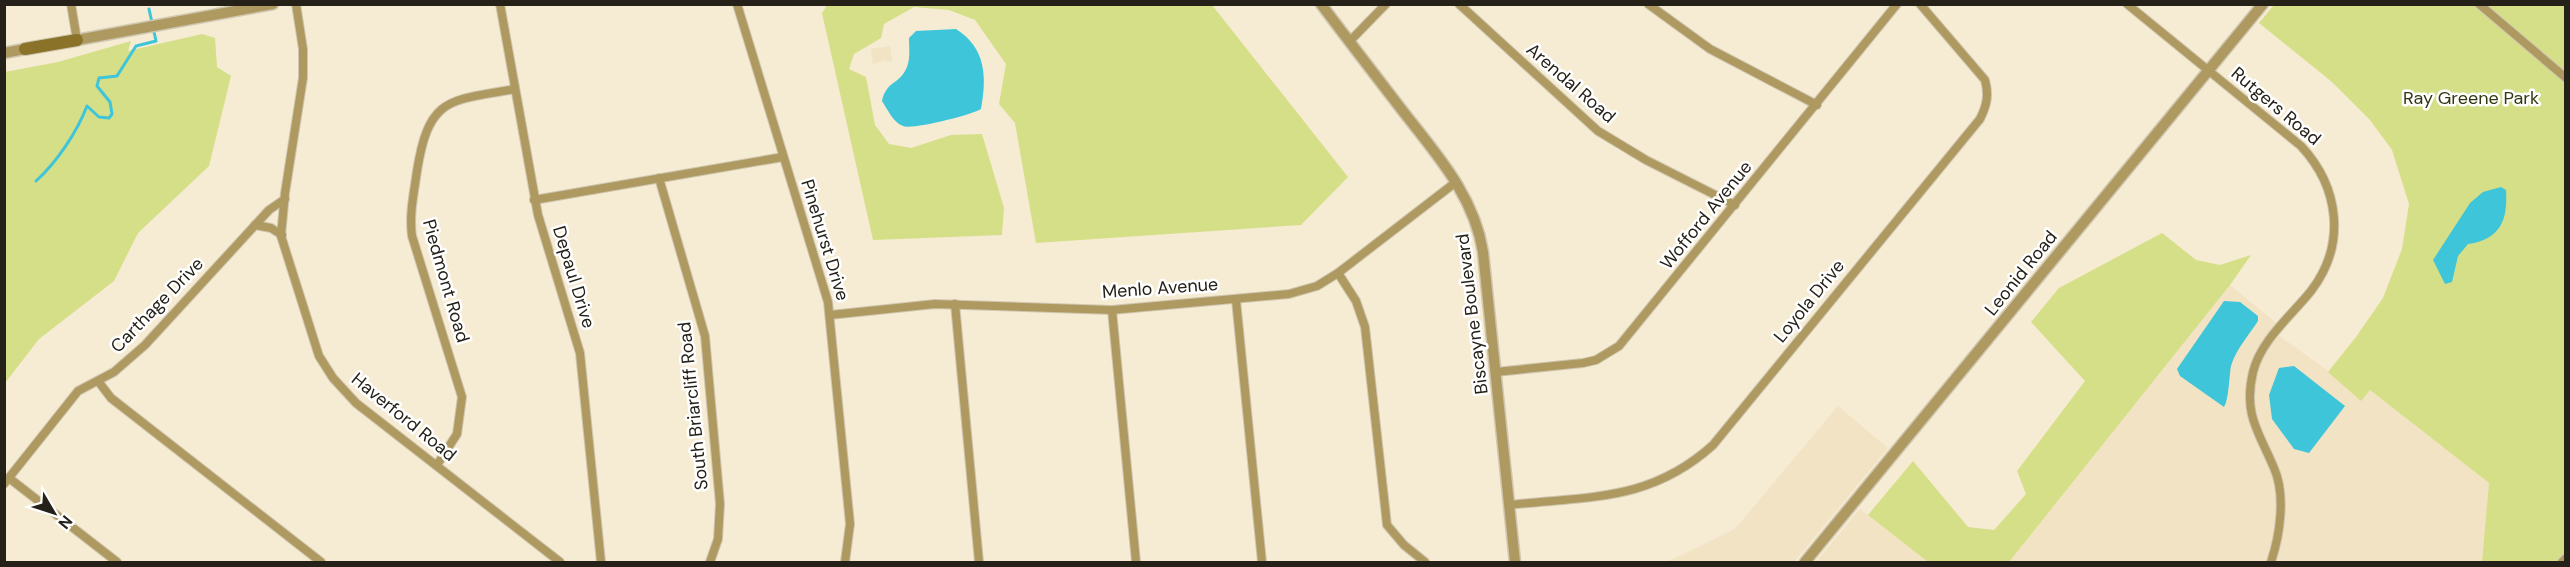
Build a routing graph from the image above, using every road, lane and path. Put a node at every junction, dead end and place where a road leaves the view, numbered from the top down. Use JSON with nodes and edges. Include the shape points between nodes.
{"nodes":[{"id":1,"x":71,"y":4,"type":"edge"},
{"id":2,"x":273,"y":4,"type":"edge"},
{"id":3,"x":296,"y":4,"type":"edge"},
{"id":4,"x":500,"y":4,"type":"edge"},
{"id":5,"x":737,"y":4,"type":"edge"},
{"id":6,"x":1321,"y":4,"type":"edge"},
{"id":7,"x":1386,"y":4,"type":"edge"},
{"id":8,"x":1459,"y":4,"type":"edge"},
{"id":9,"x":1648,"y":4,"type":"edge"},
{"id":10,"x":1897,"y":4,"type":"edge"},
{"id":11,"x":1920,"y":4,"type":"edge"},
{"id":12,"x":2127,"y":4,"type":"edge"},
{"id":13,"x":2263,"y":4,"type":"edge"},
{"id":14,"x":2479,"y":4,"type":"edge"},
{"id":15,"x":77,"y":40,"type":"junction"},
{"id":16,"x":1349,"y":42,"type":"junction"},
{"id":17,"x":25,"y":49,"type":"joint"},
{"id":18,"x":4,"y":52,"type":"edge"},
{"id":19,"x":2209,"y":71,"type":"junction"},
{"id":20,"x":2565,"y":78,"type":"edge"},
{"id":21,"x":515,"y":89,"type":"junction"},
{"id":22,"x":1817,"y":105,"type":"junction"},
{"id":23,"x":783,"y":157,"type":"junction"},
{"id":24,"x":659,"y":178,"type":"junction"},
{"id":25,"x":1456,"y":182,"type":"junction"},
{"id":26,"x":285,"y":199,"type":"junction"},
{"id":27,"x":534,"y":200,"type":"junction"},
{"id":28,"x":1735,"y":205,"type":"junction"},
{"id":29,"x":255,"y":225,"type":"junction"},
{"id":30,"x":282,"y":235,"type":"junction"},
{"id":31,"x":1338,"y":273,"type":"junction"},
{"id":32,"x":1236,"y":300,"type":"junction"},
{"id":33,"x":955,"y":304,"type":"junction"},
{"id":34,"x":1112,"y":310,"type":"junction"},
{"id":35,"x":830,"y":315,"type":"junction"},
{"id":36,"x":1496,"y":372,"type":"junction"},
{"id":37,"x":98,"y":381,"type":"junction"},
{"id":38,"x":436,"y":465,"type":"junction"},
{"id":39,"x":7,"y":481,"type":"edge"},
{"id":40,"x":1509,"y":505,"type":"junction"},
{"id":41,"x":2565,"y":558,"type":"edge"},
{"id":42,"x":117,"y":562,"type":"edge"},
{"id":43,"x":321,"y":562,"type":"edge"},
{"id":44,"x":560,"y":562,"type":"edge"},
{"id":45,"x":601,"y":562,"type":"edge"},
{"id":46,"x":710,"y":562,"type":"edge"},
{"id":47,"x":845,"y":562,"type":"edge"},
{"id":48,"x":980,"y":562,"type":"edge"},
{"id":49,"x":1136,"y":562,"type":"edge"},
{"id":50,"x":1262,"y":562,"type":"edge"},
{"id":51,"x":1425,"y":562,"type":"edge"},
{"id":52,"x":1515,"y":562,"type":"edge"},
{"id":53,"x":1805,"y":562,"type":"edge"},
{"id":54,"x":2271,"y":562,"type":"edge"},
{"id":55,"x":2562,"y":562,"type":"edge"}],
"edges":[{"from":1,"to":15,"type":"street"},
{"from":2,"to":15,"type":"street"},
{"from":3,"to":26,"type":"street","name":"Haverford Road","via":[[303,78]]},
{"from":4,"to":21,"type":"street","name":"Depaul Drive"},
{"from":5,"to":23,"type":"street","name":"Pinehurst Drive"},
{"from":6,"to":16,"type":"street","name":"Biscayne Boulevard"},
{"from":7,"to":16,"type":"street"},
{"from":8,"to":28,"type":"street","name":"Arendal Road","via":[[1598,131]]},
{"from":9,"to":22,"type":"street","via":[[1710,49]]},
{"from":10,"to":22,"type":"street","name":"Wofford Avenue"},
{"from":11,"to":40,"type":"street","name":"Loyola Drive","via":[[1985,80],[1988,90],[1984,110],[1743,408],[1702,455],[1657,483],[1618,494]]},
{"from":12,"to":19,"type":"street","name":"Rutgers Road"},
{"from":13,"to":19,"type":"street","name":"Leonid Road"},
{"from":14,"to":20,"type":"street"},
{"from":15,"to":17,"type":"main road"},
{"from":16,"to":25,"type":"street","name":"Biscayne Boulevard"},
{"from":17,"to":18,"type":"street"},
{"from":19,"to":53,"type":"street","name":"Leonid Road"},
{"from":19,"to":54,"type":"street","name":"Rutgers Road","via":[[2301,146],[2321,171],[2333,202],[2334,236],[2325,267],[2311,291],[2267,343],[2250,385],[2256,430],[2274,468],[2280,492]]},
{"from":21,"to":27,"type":"street","name":"Depaul Drive"},
{"from":21,"to":38,"type":"street","name":"Piedmont Road","via":[[464,98],[446,106],[432,119],[422,141],[411,208],[412,236],[462,397],[457,434]]},
{"from":22,"to":28,"type":"street","name":"Wofford Avenue"},
{"from":23,"to":24,"type":"street"},
{"from":23,"to":35,"type":"street","name":"Pinehurst Drive"},
{"from":24,"to":27,"type":"street"},
{"from":24,"to":46,"type":"street","name":"South Briarcliff Road","via":[[705,336],[720,504],[718,539]]},
{"from":25,"to":31,"type":"street","name":"Menlo Avenue"},
{"from":25,"to":36,"type":"street","name":"Biscayne Boulevard","via":[[1471,206],[1480,235]]},
{"from":26,"to":29,"type":"street","name":"Carthage Drive"},
{"from":26,"to":30,"type":"street","name":"Haverford Road"},
{"from":27,"to":45,"type":"street","name":"Depaul Drive","via":[[580,353]]},
{"from":28,"to":36,"type":"street","name":"Wofford Avenue","via":[[1613,350],[1582,363]]},
{"from":29,"to":30,"type":"street"},
{"from":29,"to":37,"type":"street","name":"Carthage Drive","via":[[145,345]]},
{"from":30,"to":38,"type":"street","name":"Haverford Road","via":[[310,330],[325,366],[356,403]]},
{"from":31,"to":32,"type":"street","name":"Menlo Avenue","via":[[1305,291]]},
{"from":31,"to":51,"type":"street","via":[[1352,292],[1365,327],[1387,525],[1404,546]]},
{"from":32,"to":34,"type":"street","name":"Menlo Avenue"},
{"from":32,"to":50,"type":"street"},
{"from":33,"to":34,"type":"street","name":"Menlo Avenue"},
{"from":33,"to":35,"type":"street","name":"Menlo Avenue"},
{"from":33,"to":48,"type":"street"},
{"from":34,"to":49,"type":"street"},
{"from":35,"to":47,"type":"street","name":"Pinehurst Drive","via":[[850,524]]},
{"from":36,"to":40,"type":"street","name":"Biscayne Boulevard"},
{"from":37,"to":39,"type":"street","name":"Carthage Drive","via":[[78,391]]},
{"from":37,"to":43,"type":"street","via":[[111,398]]},
{"from":38,"to":44,"type":"street","name":"Haverford Road"},
{"from":39,"to":42,"type":"street"},
{"from":40,"to":52,"type":"street","name":"Biscayne Boulevard"},
{"from":41,"to":55,"type":"street"}]}
